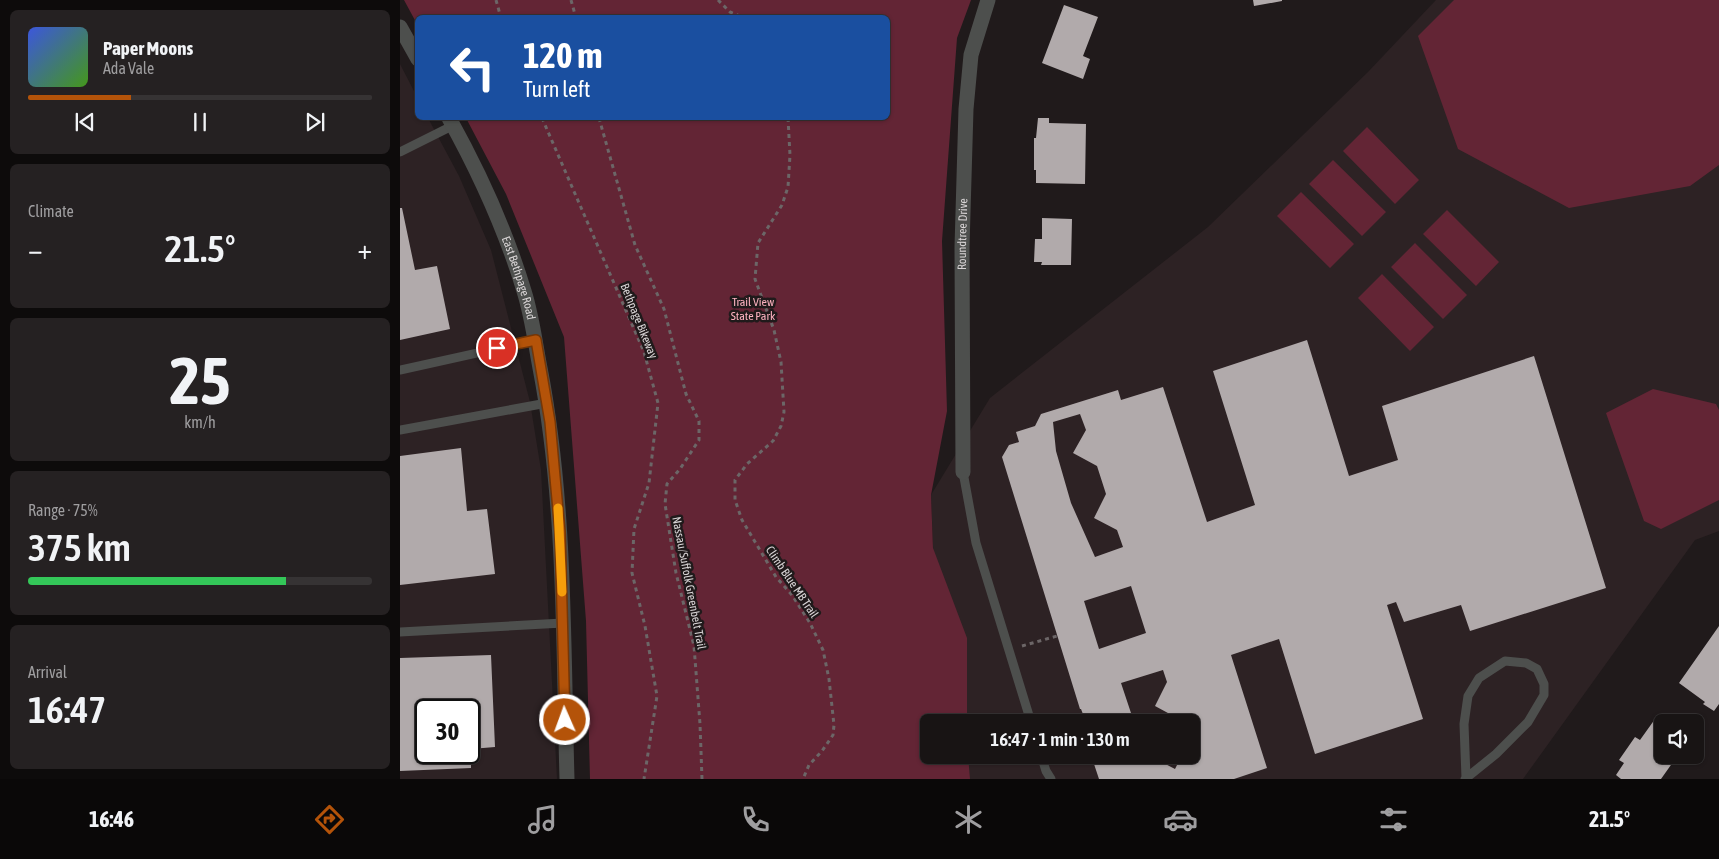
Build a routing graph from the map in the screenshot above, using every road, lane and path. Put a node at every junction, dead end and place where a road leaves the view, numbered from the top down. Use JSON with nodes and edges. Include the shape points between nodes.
{"nodes":[{"id":1,"x":496,"y":0,"type":"edge"},
{"id":2,"x":571,"y":0,"type":"edge"},
{"id":3,"x":718,"y":0,"type":"edge"},
{"id":4,"x":988,"y":0,"type":"edge"},
{"id":5,"x":500,"y":15,"type":"edge"},
{"id":6,"x":575,"y":15,"type":"edge"},
{"id":7,"x":738,"y":15,"type":"edge"},
{"id":8,"x":400,"y":27,"type":"edge"},
{"id":9,"x":415,"y":54,"type":"edge"},
{"id":10,"x":543,"y":120,"type":"edge"},
{"id":11,"x":600,"y":120,"type":"edge"},
{"id":12,"x":788,"y":120,"type":"edge"},
{"id":13,"x":452,"y":121,"type":"edge"},
{"id":14,"x":400,"y":152,"type":"edge"},
{"id":15,"x":536,"y":340,"type":"junction"},
{"id":16,"x":400,"y":370,"type":"edge"},
{"id":17,"x":547,"y":403,"type":"junction"},
{"id":18,"x":400,"y":430,"type":"edge"},
{"id":19,"x":963,"y":472,"type":"joint"},
{"id":20,"x":563,"y":623,"type":"junction"},
{"id":21,"x":400,"y":632,"type":"edge"},
{"id":22,"x":1057,"y":636,"type":"dead end"},
{"id":23,"x":1022,"y":646,"type":"dead end"},
{"id":24,"x":1029,"y":714,"type":"edge"},
{"id":25,"x":1044,"y":764,"type":"edge"},
{"id":26,"x":567,"y":779,"type":"edge"},
{"id":27,"x":644,"y":779,"type":"edge"},
{"id":28,"x":702,"y":779,"type":"edge"},
{"id":29,"x":803,"y":779,"type":"edge"},
{"id":30,"x":1051,"y":779,"type":"edge"},
{"id":31,"x":1466,"y":779,"type":"edge"}],
"edges":[{"from":1,"to":5,"type":"path"},
{"from":2,"to":6,"type":"path"},
{"from":3,"to":7,"type":"path"},
{"from":4,"to":19,"type":"street","name":"Roundtree Drive","via":[[971,56],[966,110],[962,247]]},
{"from":8,"to":9,"type":"street"},
{"from":10,"to":27,"type":"path","name":"Bethpage Bikeway","via":[[644,352],[658,403],[649,483],[634,529],[632,564],[657,696]]},
{"from":11,"to":28,"type":"path","name":"Nassau/Suffolk Greenbelt Trail","via":[[635,245],[664,309],[686,394],[699,422],[699,440],[667,484],[664,504],[676,573],[694,646]]},
{"from":12,"to":29,"type":"path","name":"Climb Blue MB Trail","via":[[788,187],[782,206],[758,243],[755,279],[774,330],[781,362],[784,412],[773,441],[747,464],[735,480],[735,500],[742,520],[776,577],[810,623],[823,650],[829,679],[833,735],[809,765]]},
{"from":13,"to":14,"type":"lane"},
{"from":13,"to":15,"type":"street","name":"East Bethpage Road","via":[[509,244]]},
{"from":15,"to":16,"type":"lane"},
{"from":15,"to":17,"type":"street","name":"East Bethpage Road"},
{"from":17,"to":18,"type":"lane"},
{"from":17,"to":20,"type":"street","name":"East Bethpage Road","via":[[560,532]]},
{"from":19,"to":24,"type":"lane","via":[[976,543]]},
{"from":20,"to":21,"type":"lane"},
{"from":20,"to":26,"type":"street","name":"East Bethpage Road"},
{"from":22,"to":23,"type":"path"},
{"from":25,"to":30,"type":"lane"},
{"from":31,"to":31,"type":"lane","via":[[1528,722],[1544,695],[1544,684],[1537,670],[1526,663],[1505,661],[1479,678],[1468,696],[1464,724]]}]}
